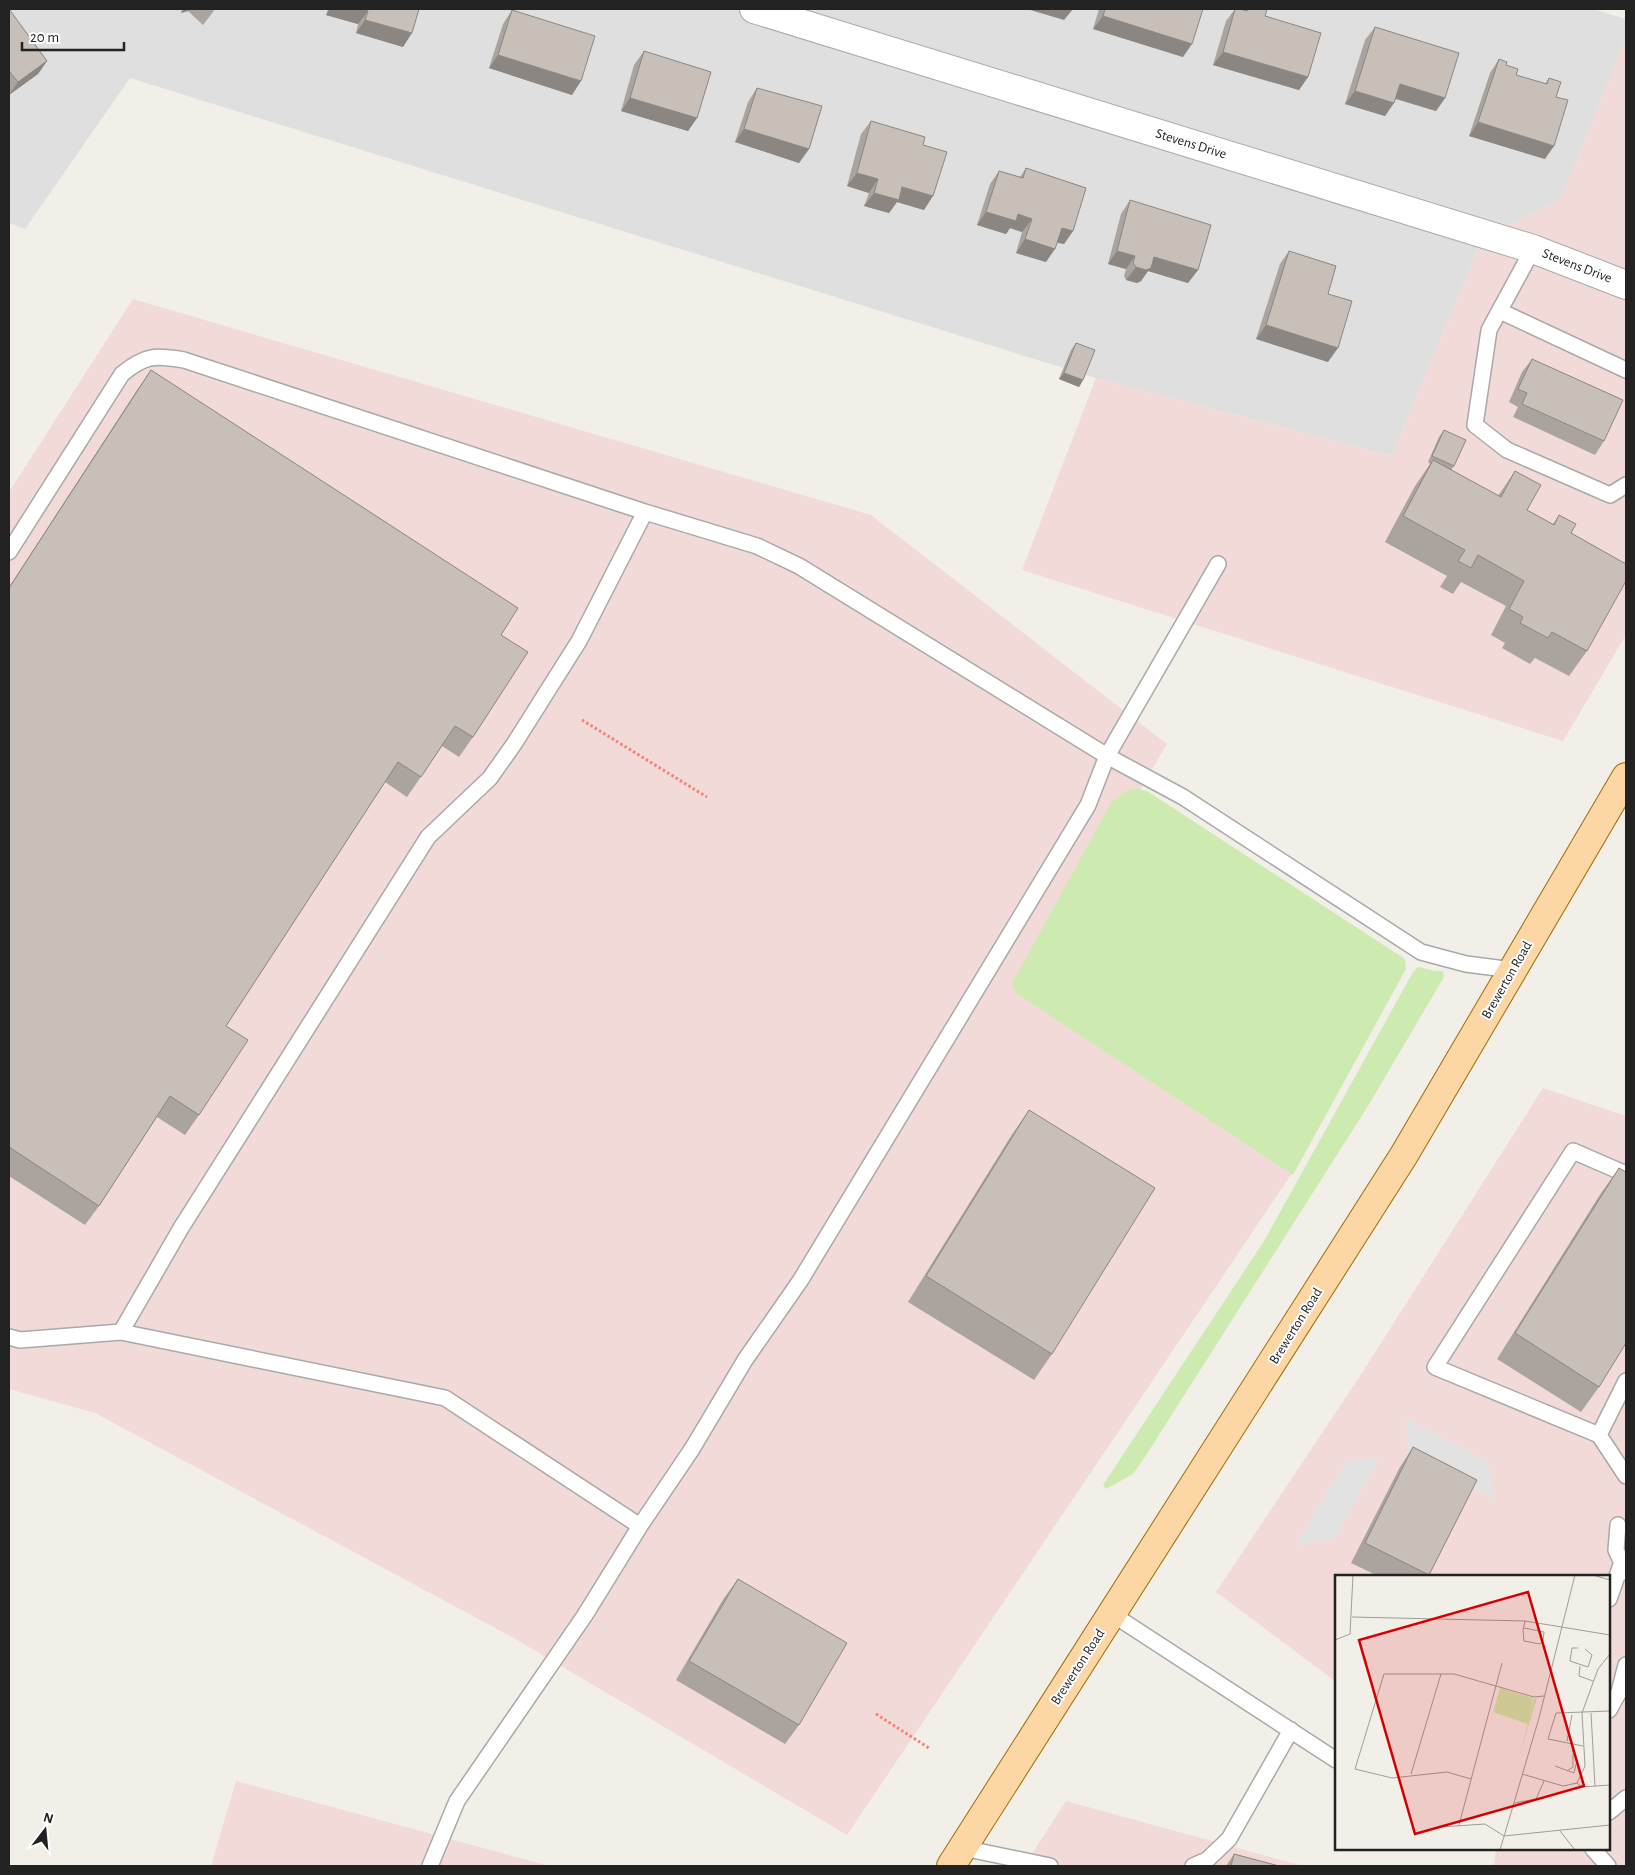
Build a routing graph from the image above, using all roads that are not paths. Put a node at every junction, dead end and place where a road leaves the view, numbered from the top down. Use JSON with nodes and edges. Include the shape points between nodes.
{"nodes":[{"id":1,"x":754,"y":9,"type":"edge"},
{"id":2,"x":1533,"y":249,"type":"junction"},
{"id":3,"x":1626,"y":285,"type":"edge"},
{"id":4,"x":1500,"y":311,"type":"junction"},
{"id":5,"x":1626,"y":370,"type":"edge"},
{"id":6,"x":1626,"y":485,"type":"edge"},
{"id":7,"x":645,"y":512,"type":"junction"},
{"id":8,"x":9,"y":552,"type":"edge"},
{"id":9,"x":1218,"y":564,"type":"dead end"},
{"id":10,"x":1107,"y":756,"type":"junction"},
{"id":11,"x":1626,"y":777,"type":"edge"},
{"id":12,"x":1513,"y":970,"type":"junction"},
{"id":13,"x":1626,"y":1174,"type":"edge"},
{"id":14,"x":121,"y":1332,"type":"junction"},
{"id":15,"x":9,"y":1337,"type":"edge"},
{"id":16,"x":1626,"y":1381,"type":"edge"},
{"id":17,"x":1599,"y":1435,"type":"junction"},
{"id":18,"x":1626,"y":1476,"type":"edge"},
{"id":19,"x":1618,"y":1525,"type":"dead end"},
{"id":20,"x":640,"y":1526,"type":"junction"},
{"id":21,"x":1624,"y":1567,"type":"edge"},
{"id":22,"x":1610,"y":1597,"type":"edge"},
{"id":23,"x":1112,"y":1614,"type":"junction"},
{"id":24,"x":1626,"y":1665,"type":"edge"},
{"id":25,"x":1610,"y":1708,"type":"edge"},
{"id":26,"x":1291,"y":1730,"type":"junction"},
{"id":27,"x":1335,"y":1759,"type":"edge"},
{"id":28,"x":1626,"y":1798,"type":"edge"},
{"id":29,"x":1610,"y":1811,"type":"edge"},
{"id":30,"x":1593,"y":1850,"type":"edge"},
{"id":31,"x":957,"y":1857,"type":"edge"},
{"id":32,"x":430,"y":1866,"type":"edge"},
{"id":33,"x":1050,"y":1866,"type":"edge"},
{"id":34,"x":1193,"y":1866,"type":"edge"},
{"id":35,"x":1608,"y":1866,"type":"edge"}],
"edges":[{"from":1,"to":2,"type":"street","name":"Stevens Drive"},
{"from":2,"to":3,"type":"street","name":"Stevens Drive"},
{"from":2,"to":4,"type":"lane"},
{"from":4,"to":5,"type":"lane"},
{"from":4,"to":6,"type":"lane","via":[[1490,330],[1475,424],[1508,450],[1610,495]]},
{"from":7,"to":8,"type":"lane","via":[[184,360],[158,355],[138,361],[122,374]]},
{"from":7,"to":10,"type":"lane","via":[[757,546],[799,566]]},
{"from":7,"to":14,"type":"lane","via":[[579,641],[514,744],[490,778],[428,837],[181,1228]]},
{"from":9,"to":10,"type":"lane"},
{"from":10,"to":12,"type":"lane","via":[[1183,797],[1421,952],[1466,964]]},
{"from":10,"to":20,"type":"lane","via":[[1088,805],[810,1264]]},
{"from":11,"to":12,"type":"main road","name":"Brewerton Road"},
{"from":12,"to":23,"type":"main road","name":"Brewerton Road","via":[[1404,1155]]},
{"from":13,"to":17,"type":"lane","via":[[1573,1151],[1434,1367]]},
{"from":14,"to":15,"type":"lane","via":[[20,1340]]},
{"from":14,"to":20,"type":"lane","via":[[445,1398]]},
{"from":16,"to":17,"type":"lane"},
{"from":17,"to":18,"type":"lane"},
{"from":19,"to":21,"type":"lane","via":[[1616,1550]]},
{"from":20,"to":32,"type":"lane","via":[[585,1615],[456,1801]]},
{"from":21,"to":22,"type":"lane"},
{"from":23,"to":26,"type":"lane"},
{"from":23,"to":31,"type":"main road","name":"Brewerton Road"},
{"from":24,"to":25,"type":"lane"},
{"from":26,"to":27,"type":"lane"},
{"from":26,"to":34,"type":"lane","via":[[1230,1839],[1206,1860]]},
{"from":28,"to":29,"type":"lane"},
{"from":30,"to":35,"type":"lane"},
{"from":31,"to":33,"type":"lane"}]}
